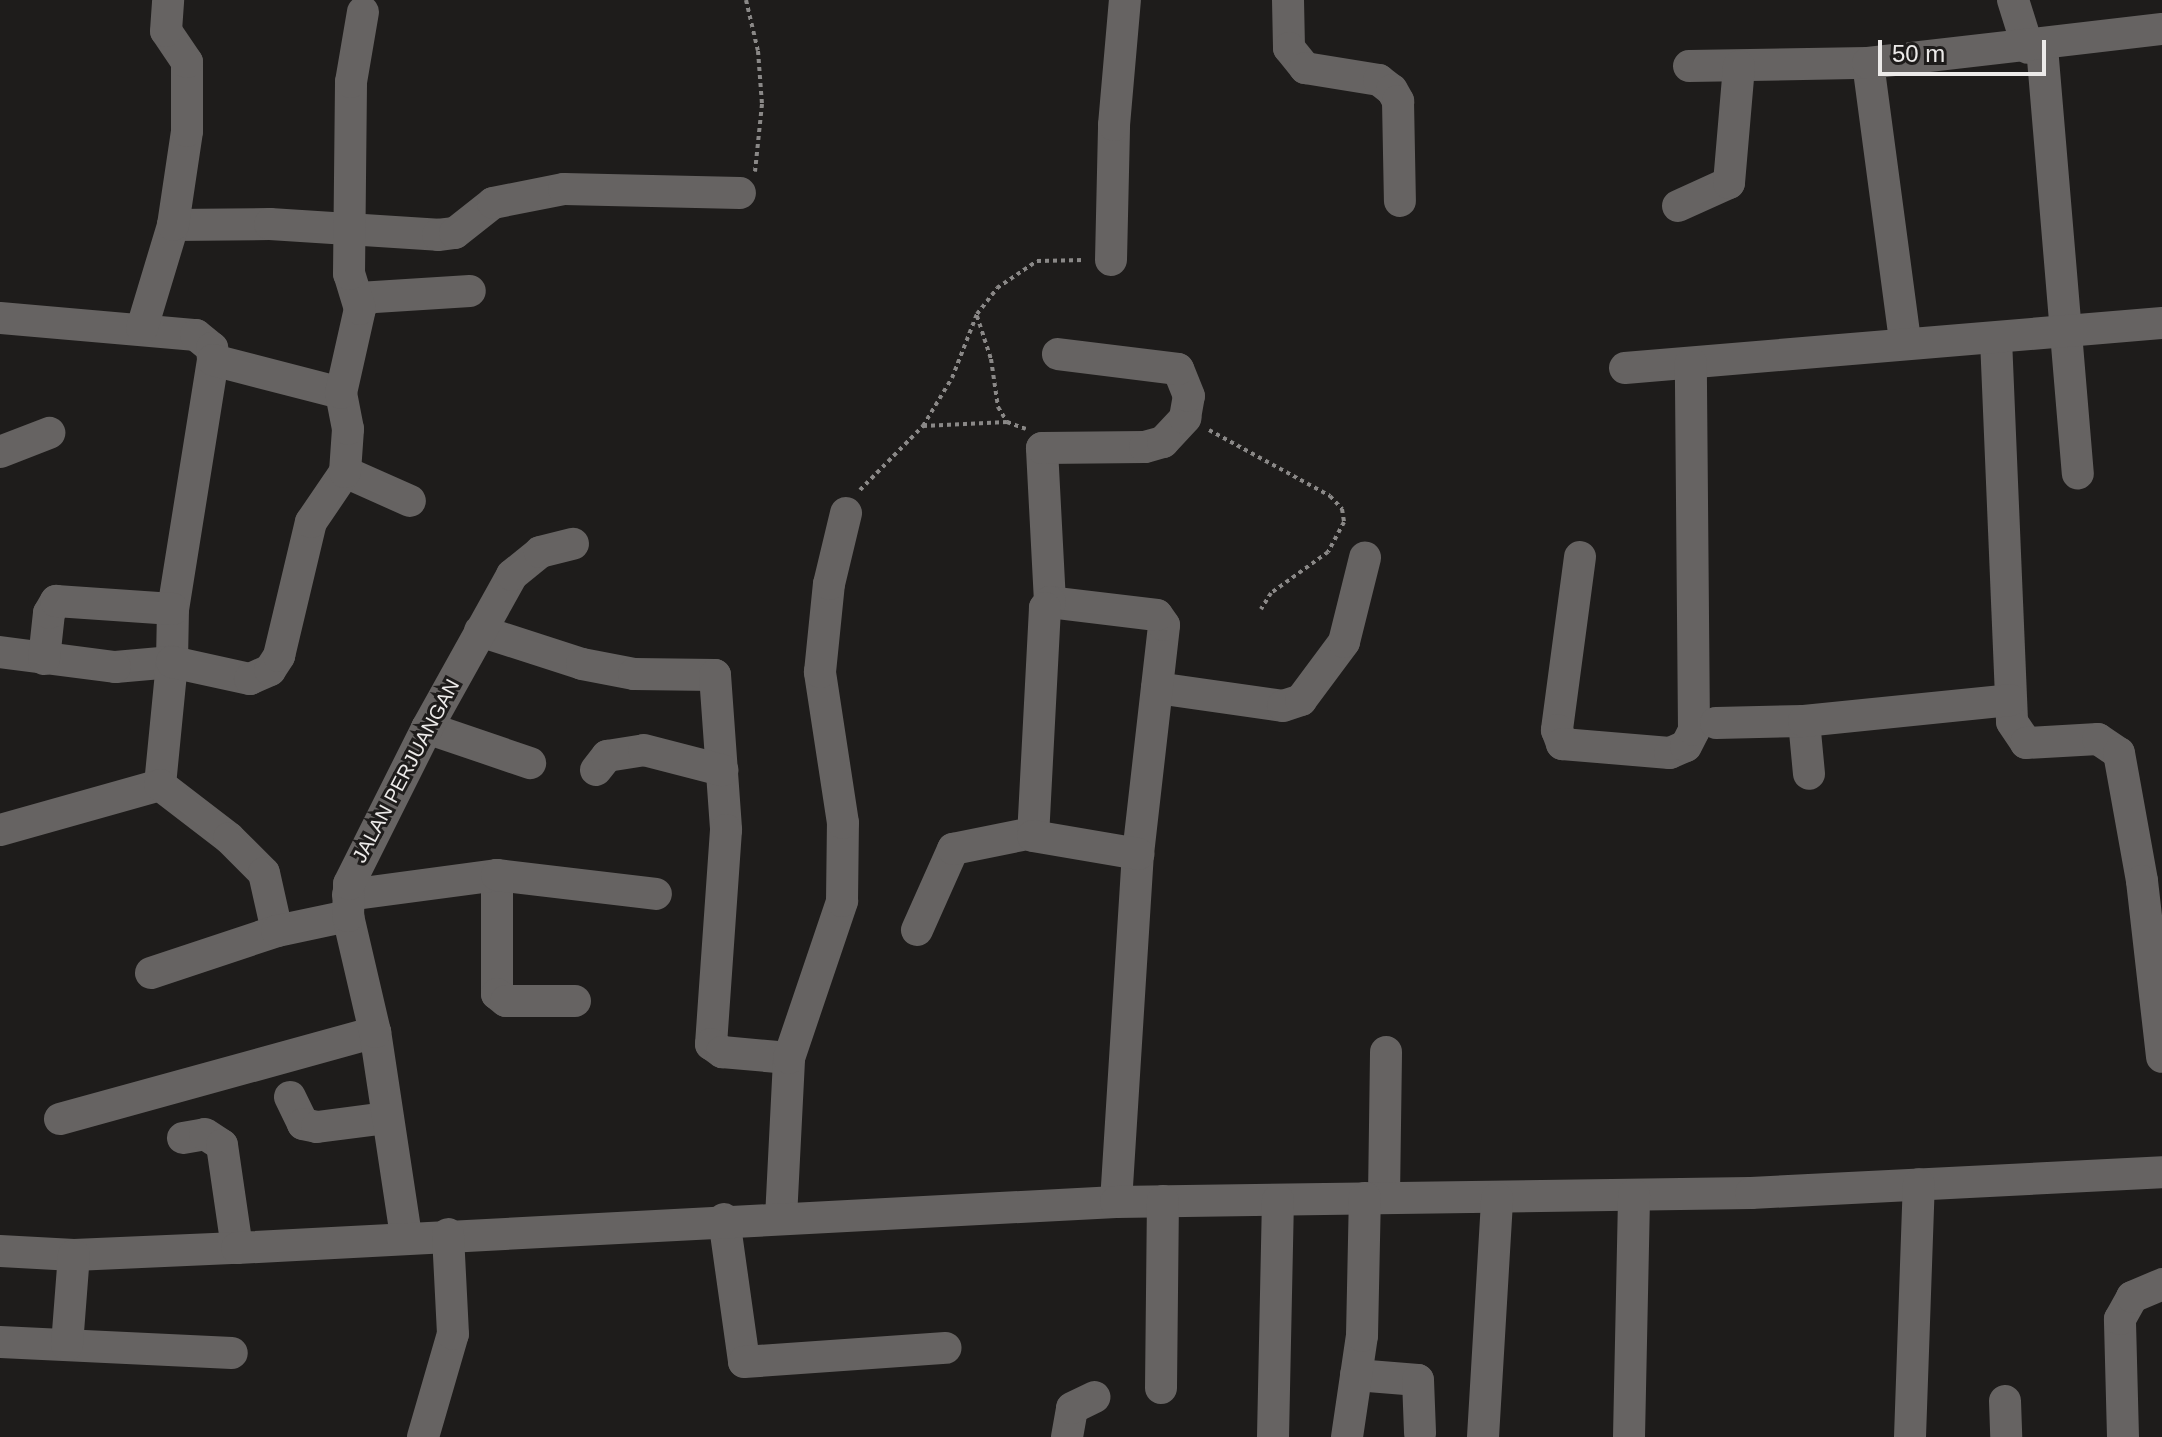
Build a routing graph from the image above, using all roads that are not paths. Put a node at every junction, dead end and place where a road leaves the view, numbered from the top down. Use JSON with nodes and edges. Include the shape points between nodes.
{"nodes":[{"id":1,"x":168,"y":0,"type":"edge"},
{"id":2,"x":1125,"y":0,"type":"edge"},
{"id":3,"x":1288,"y":0,"type":"edge"},
{"id":4,"x":2013,"y":0,"type":"edge"},
{"id":5,"x":363,"y":12,"type":"dead end"},
{"id":6,"x":2162,"y":29,"type":"edge"},
{"id":7,"x":2035,"y":48,"type":"junction"},
{"id":8,"x":1868,"y":63,"type":"junction"},
{"id":9,"x":1689,"y":66,"type":"dead end"},
{"id":10,"x":1739,"y":66,"type":"junction"},
{"id":11,"x":740,"y":193,"type":"road end"},
{"id":12,"x":1400,"y":201,"type":"dead end"},
{"id":13,"x":1678,"y":206,"type":"dead end"},
{"id":14,"x":173,"y":225,"type":"junction"},
{"id":15,"x":353,"y":227,"type":"junction"},
{"id":16,"x":1111,"y":260,"type":"road end"},
{"id":17,"x":470,"y":291,"type":"dead end"},
{"id":18,"x":359,"y":298,"type":"junction"},
{"id":19,"x":0,"y":318,"type":"edge"},
{"id":20,"x":2162,"y":323,"type":"edge"},
{"id":21,"x":142,"y":328,"type":"junction"},
{"id":22,"x":2068,"y":332,"type":"junction"},
{"id":23,"x":1996,"y":339,"type":"junction"},
{"id":24,"x":1905,"y":342,"type":"junction"},
{"id":25,"x":1058,"y":354,"type":"dead end"},
{"id":26,"x":213,"y":360,"type":"junction"},
{"id":27,"x":1691,"y":363,"type":"junction"},
{"id":28,"x":1625,"y":368,"type":"dead end"},
{"id":29,"x":341,"y":393,"type":"junction"},
{"id":30,"x":49,"y":433,"type":"dead end"},
{"id":31,"x":0,"y":452,"type":"edge"},
{"id":32,"x":345,"y":472,"type":"junction"},
{"id":33,"x":2078,"y":473,"type":"dead end"},
{"id":34,"x":410,"y":501,"type":"dead end"},
{"id":35,"x":846,"y":513,"type":"road end"},
{"id":36,"x":573,"y":544,"type":"dead end"},
{"id":37,"x":1580,"y":557,"type":"dead end"},
{"id":38,"x":1365,"y":558,"type":"dead end"},
{"id":39,"x":1050,"y":602,"type":"junction"},
{"id":40,"x":173,"y":609,"type":"junction"},
{"id":41,"x":480,"y":631,"type":"junction"},
{"id":42,"x":0,"y":652,"type":"edge"},
{"id":43,"x":44,"y":659,"type":"junction"},
{"id":44,"x":172,"y":662,"type":"junction"},
{"id":45,"x":1157,"y":688,"type":"junction"},
{"id":46,"x":2010,"y":700,"type":"junction"},
{"id":47,"x":1804,"y":721,"type":"junction"},
{"id":48,"x":1716,"y":723,"type":"dead end"},
{"id":49,"x":427,"y":728,"type":"junction"},
{"id":50,"x":530,"y":763,"type":"dead end"},
{"id":51,"x":596,"y":770,"type":"dead end"},
{"id":52,"x":722,"y":770,"type":"junction"},
{"id":53,"x":1809,"y":774,"type":"dead end"},
{"id":54,"x":160,"y":785,"type":"junction"},
{"id":55,"x":0,"y":830,"type":"edge"},
{"id":56,"x":1032,"y":833,"type":"junction"},
{"id":57,"x":1138,"y":854,"type":"junction"},
{"id":58,"x":497,"y":875,"type":"junction"},
{"id":59,"x":656,"y":894,"type":"dead end"},
{"id":60,"x":348,"y":906,"type":"junction"},
{"id":61,"x":917,"y":930,"type":"dead end"},
{"id":62,"x":277,"y":931,"type":"junction"},
{"id":63,"x":151,"y":973,"type":"dead end"},
{"id":64,"x":575,"y":1001,"type":"dead end"},
{"id":65,"x":375,"y":1032,"type":"junction"},
{"id":66,"x":1386,"y":1052,"type":"dead end"},
{"id":67,"x":2162,"y":1057,"type":"edge"},
{"id":68,"x":789,"y":1058,"type":"junction"},
{"id":69,"x":290,"y":1097,"type":"dead end"},
{"id":70,"x":387,"y":1118,"type":"junction"},
{"id":71,"x":60,"y":1119,"type":"dead end"},
{"id":72,"x":183,"y":1138,"type":"dead end"},
{"id":73,"x":2162,"y":1172,"type":"edge"},
{"id":74,"x":1919,"y":1184,"type":"junction"},
{"id":75,"x":1634,"y":1195,"type":"junction"},
{"id":76,"x":1374,"y":1197,"type":"junction"},
{"id":77,"x":1497,"y":1198,"type":"junction"},
{"id":78,"x":1278,"y":1200,"type":"junction"},
{"id":79,"x":1163,"y":1201,"type":"junction"},
{"id":80,"x":1116,"y":1202,"type":"junction"},
{"id":81,"x":781,"y":1218,"type":"junction"},
{"id":82,"x":724,"y":1219,"type":"junction"},
{"id":83,"x":448,"y":1234,"type":"junction"},
{"id":84,"x":406,"y":1236,"type":"junction"},
{"id":85,"x":237,"y":1248,"type":"junction"},
{"id":86,"x":0,"y":1251,"type":"edge"},
{"id":87,"x":74,"y":1255,"type":"junction"},
{"id":88,"x":2162,"y":1284,"type":"edge"},
{"id":89,"x":0,"y":1342,"type":"edge"},
{"id":90,"x":67,"y":1345,"type":"junction"},
{"id":91,"x":946,"y":1348,"type":"dead end"},
{"id":92,"x":232,"y":1353,"type":"dead end"},
{"id":93,"x":1356,"y":1375,"type":"junction"},
{"id":94,"x":1161,"y":1388,"type":"dead end"},
{"id":95,"x":1095,"y":1397,"type":"dead end"},
{"id":96,"x":2005,"y":1401,"type":"dead end"},
{"id":97,"x":1420,"y":1433,"type":"dead end"},
{"id":98,"x":423,"y":1437,"type":"edge"},
{"id":99,"x":1067,"y":1437,"type":"edge"},
{"id":100,"x":1273,"y":1437,"type":"edge"},
{"id":101,"x":1347,"y":1437,"type":"edge"},
{"id":102,"x":1483,"y":1437,"type":"edge"},
{"id":103,"x":1629,"y":1437,"type":"edge"},
{"id":104,"x":1910,"y":1437,"type":"edge"},
{"id":105,"x":2006,"y":1437,"type":"edge"},
{"id":106,"x":2123,"y":1437,"type":"edge"}],
"edges":[{"from":1,"to":14,"type":"street","via":[[166,31],[184,52],[188,81],[187,131]]},
{"from":2,"to":16,"type":"street","via":[[1114,125]]},
{"from":3,"to":12,"type":"street","via":[[1289,48],[1305,68],[1379,80],[1392,90],[1398,101]]},
{"from":4,"to":7,"type":"street"},
{"from":5,"to":15,"type":"street","via":[[351,82]]},
{"from":6,"to":7,"type":"street"},
{"from":7,"to":8,"type":"street"},
{"from":7,"to":22,"type":"street"},
{"from":8,"to":10,"type":"street"},
{"from":8,"to":24,"type":"street"},
{"from":9,"to":10,"type":"street"},
{"from":10,"to":13,"type":"street","via":[[1729,183]]},
{"from":11,"to":15,"type":"street","via":[[564,189],[493,203],[455,233]]},
{"from":14,"to":15,"type":"street"},
{"from":14,"to":21,"type":"street"},
{"from":15,"to":18,"type":"street","via":[[349,274]]},
{"from":17,"to":18,"type":"street"},
{"from":18,"to":29,"type":"street"},
{"from":19,"to":21,"type":"street"},
{"from":20,"to":22,"type":"street"},
{"from":21,"to":26,"type":"street","via":[[206,340]]},
{"from":22,"to":23,"type":"street"},
{"from":22,"to":33,"type":"street"},
{"from":23,"to":24,"type":"street"},
{"from":23,"to":46,"type":"street"},
{"from":24,"to":27,"type":"street"},
{"from":25,"to":39,"type":"street","via":[[1178,369],[1188,383],[1185,418],[1163,442],[1145,447],[1042,448]]},
{"from":26,"to":29,"type":"street"},
{"from":26,"to":40,"type":"street"},
{"from":27,"to":28,"type":"street"},
{"from":27,"to":37,"type":"street","via":[[1694,730],[1686,746],[1670,753],[1562,744],[1557,730]]},
{"from":29,"to":32,"type":"street","via":[[348,429]]},
{"from":30,"to":31,"type":"street"},
{"from":32,"to":34,"type":"street"},
{"from":32,"to":44,"type":"street","via":[[311,522],[279,656],[270,670],[250,679]]},
{"from":35,"to":68,"type":"street","via":[[829,584],[820,672],[843,823],[842,901]]},
{"from":36,"to":41,"type":"street","name":"JALAN PERJUANGAN","via":[[522,564]]},
{"from":38,"to":45,"type":"street","via":[[1344,642],[1301,700],[1283,706]]},
{"from":39,"to":45,"type":"street","via":[[1160,617]]},
{"from":39,"to":56,"type":"street","via":[[1045,608]]},
{"from":40,"to":43,"type":"street","via":[[56,601],[49,613]]},
{"from":40,"to":44,"type":"street"},
{"from":41,"to":49,"type":"street","name":"JALAN PERJUANGAN"},
{"from":41,"to":52,"type":"street","via":[[621,672],[715,675]]},
{"from":42,"to":43,"type":"street"},
{"from":43,"to":44,"type":"street","via":[[115,667]]},
{"from":44,"to":54,"type":"street"},
{"from":45,"to":57,"type":"street"},
{"from":46,"to":47,"type":"street"},
{"from":46,"to":67,"type":"street","via":[[2012,722],[2026,743],[2098,739],[2119,753],[2142,881]]},
{"from":47,"to":48,"type":"street"},
{"from":47,"to":53,"type":"street"},
{"from":49,"to":50,"type":"street"},
{"from":49,"to":60,"type":"street","name":"JALAN PERJUANGAN","via":[[352,873]]},
{"from":51,"to":52,"type":"street","via":[[607,756],[644,750]]},
{"from":52,"to":68,"type":"street","via":[[726,830],[711,1044],[722,1052]]},
{"from":54,"to":55,"type":"street"},
{"from":54,"to":62,"type":"street","via":[[212,823],[264,873]]},
{"from":56,"to":57,"type":"street","via":[[1039,841]]},
{"from":56,"to":61,"type":"street","via":[[953,849]]},
{"from":57,"to":80,"type":"street"},
{"from":58,"to":59,"type":"street"},
{"from":58,"to":60,"type":"street"},
{"from":58,"to":64,"type":"street","via":[[497,994],[506,1001]]},
{"from":60,"to":62,"type":"street"},
{"from":60,"to":65,"type":"street"},
{"from":62,"to":63,"type":"street"},
{"from":65,"to":70,"type":"street"},
{"from":65,"to":71,"type":"street"},
{"from":66,"to":76,"type":"street"},
{"from":68,"to":81,"type":"street"},
{"from":69,"to":70,"type":"street","via":[[303,1124]]},
{"from":70,"to":84,"type":"street"},
{"from":72,"to":85,"type":"street","via":[[205,1134],[222,1145]]},
{"from":73,"to":74,"type":"street"},
{"from":74,"to":75,"type":"street"},
{"from":74,"to":104,"type":"street"},
{"from":75,"to":77,"type":"street"},
{"from":75,"to":103,"type":"street"},
{"from":76,"to":77,"type":"street"},
{"from":76,"to":78,"type":"street"},
{"from":76,"to":93,"type":"street"},
{"from":77,"to":102,"type":"street"},
{"from":78,"to":79,"type":"street"},
{"from":78,"to":100,"type":"street"},
{"from":79,"to":80,"type":"street"},
{"from":79,"to":94,"type":"street"},
{"from":80,"to":81,"type":"street"},
{"from":81,"to":82,"type":"street"},
{"from":82,"to":83,"type":"street"},
{"from":82,"to":91,"type":"street","via":[[744,1362]]},
{"from":83,"to":84,"type":"street"},
{"from":83,"to":98,"type":"street","via":[[453,1334]]},
{"from":84,"to":85,"type":"street"},
{"from":85,"to":87,"type":"street"},
{"from":86,"to":87,"type":"street"},
{"from":87,"to":90,"type":"street"},
{"from":88,"to":106,"type":"street","via":[[2132,1297],[2120,1319]]},
{"from":89,"to":90,"type":"street"},
{"from":90,"to":92,"type":"street"},
{"from":93,"to":97,"type":"street","via":[[1418,1380]]},
{"from":93,"to":101,"type":"street"},
{"from":95,"to":99,"type":"street","via":[[1072,1408]]},
{"from":96,"to":105,"type":"street"}]}
